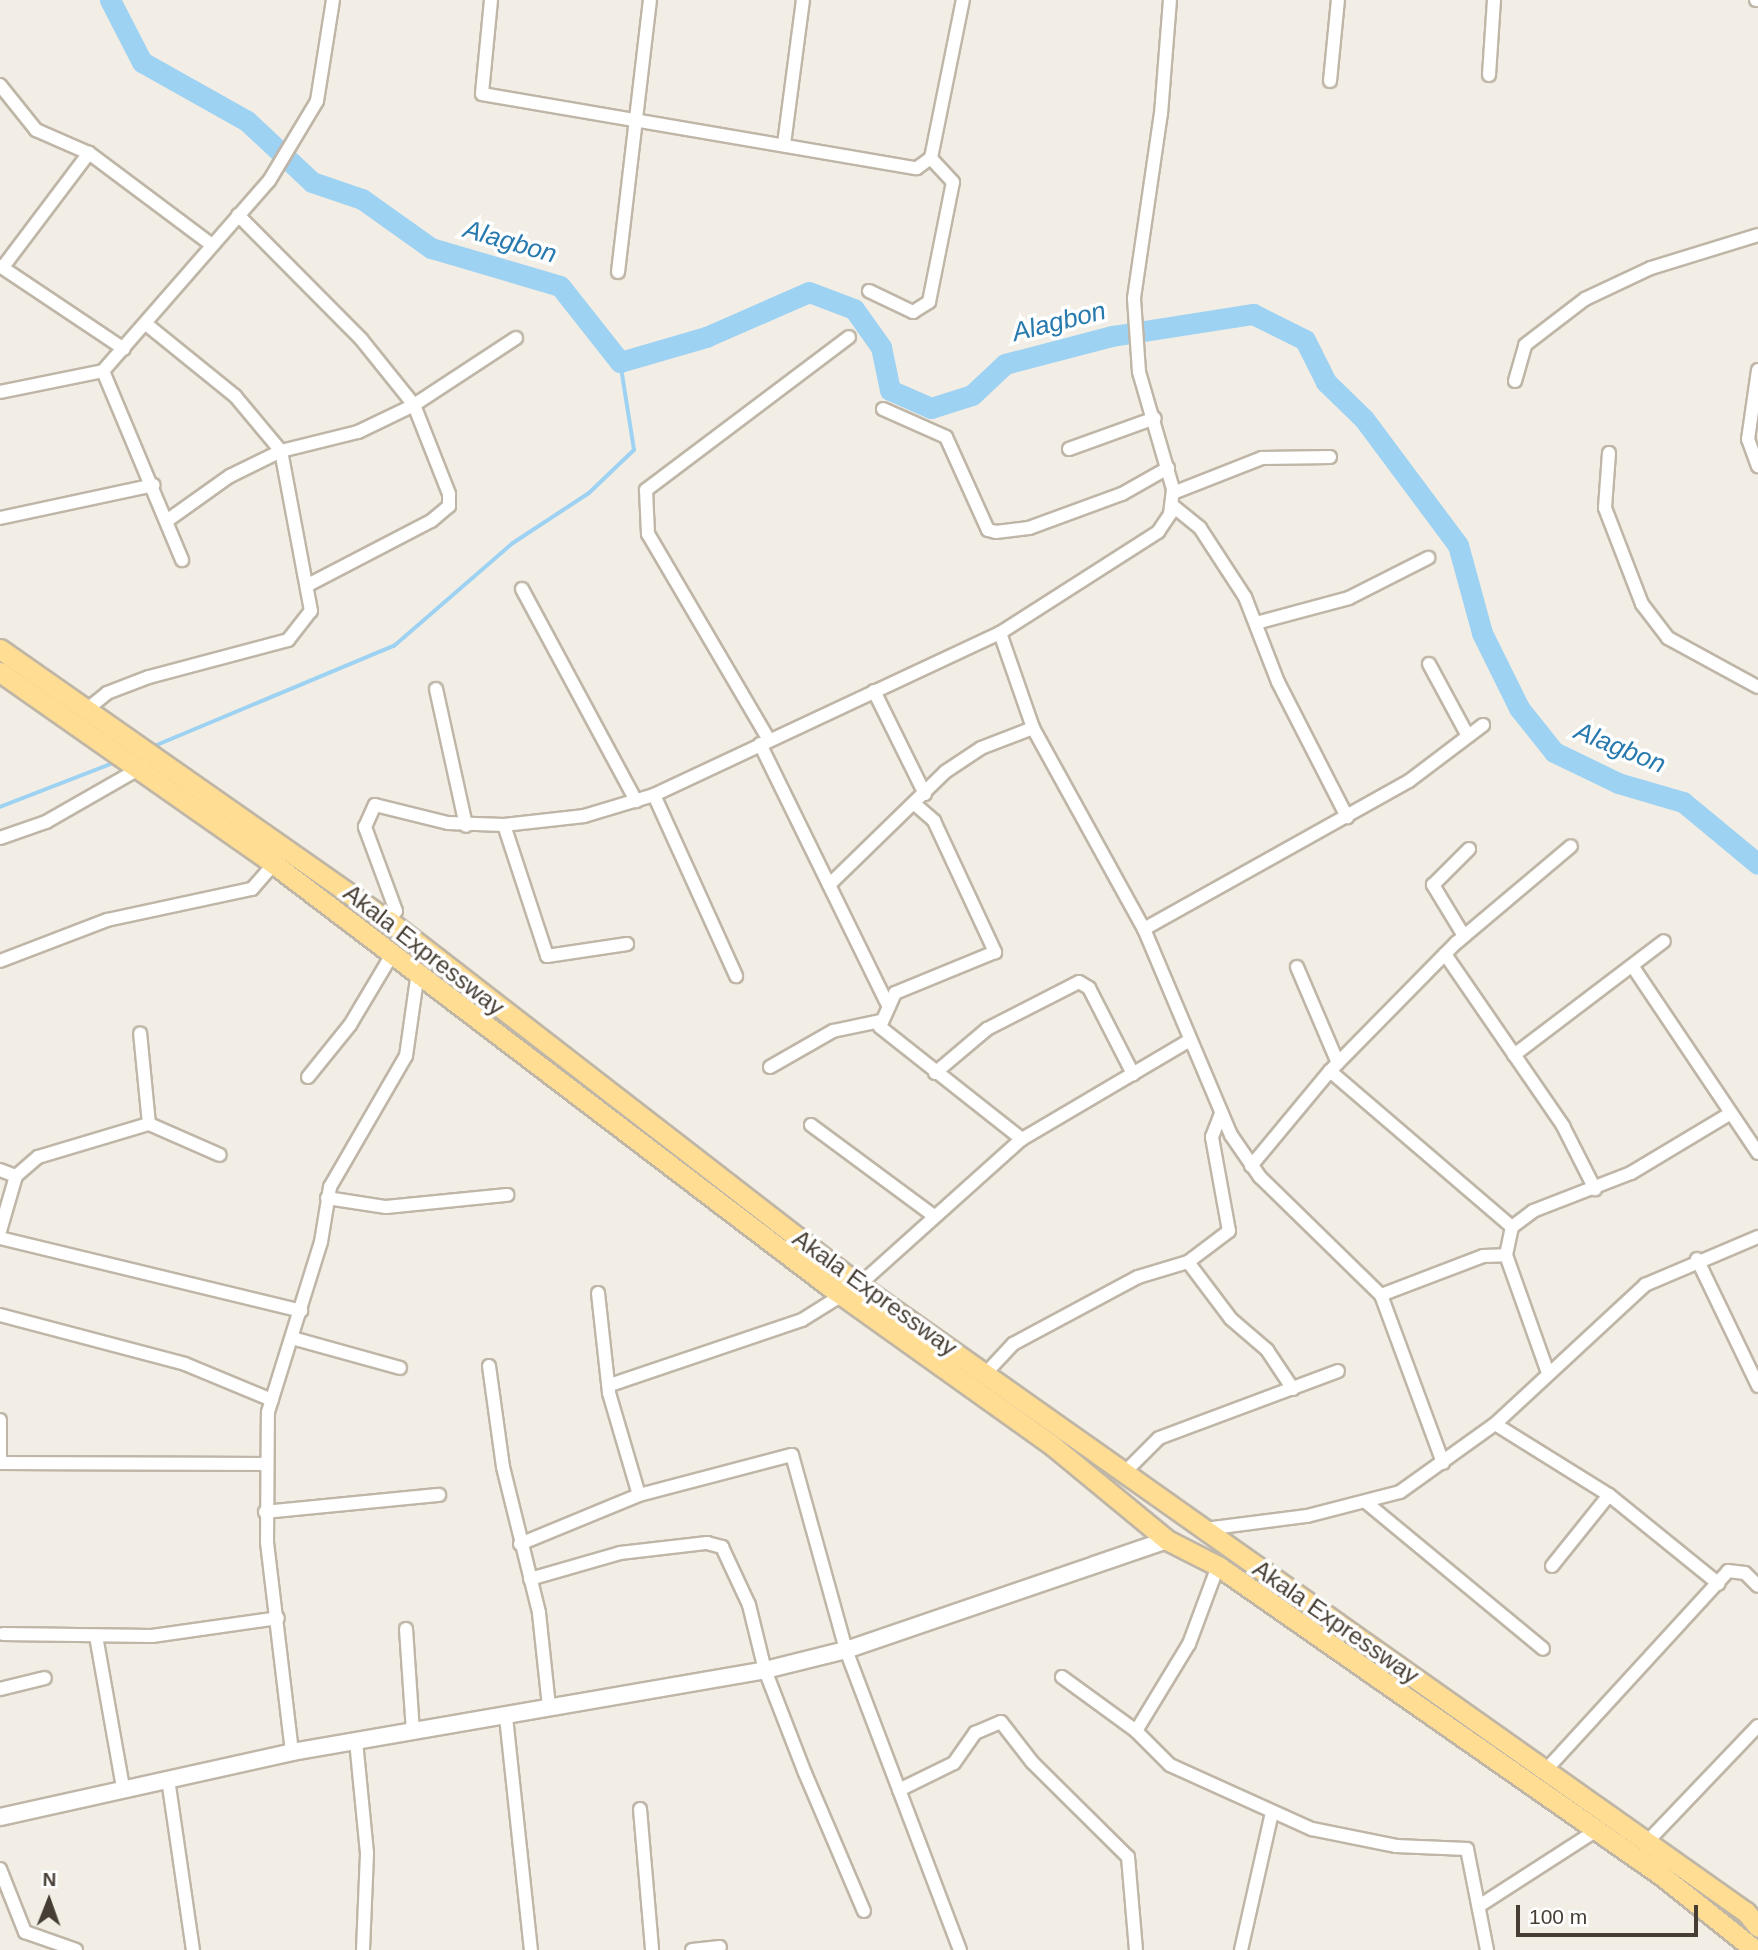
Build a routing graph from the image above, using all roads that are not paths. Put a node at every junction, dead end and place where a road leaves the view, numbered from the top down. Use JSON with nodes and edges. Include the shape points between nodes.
{"nodes":[{"id":1,"x":332,"y":0,"type":"edge"},
{"id":2,"x":491,"y":0,"type":"edge"},
{"id":3,"x":650,"y":0,"type":"edge"},
{"id":4,"x":803,"y":0,"type":"edge"},
{"id":5,"x":963,"y":0,"type":"edge"},
{"id":6,"x":1170,"y":0,"type":"edge"},
{"id":7,"x":1338,"y":0,"type":"edge"},
{"id":8,"x":1494,"y":0,"type":"edge"},
{"id":9,"x":1489,"y":75,"type":"dead end"},
{"id":10,"x":1330,"y":81,"type":"dead end"},
{"id":11,"x":0,"y":85,"type":"edge"},
{"id":12,"x":639,"y":123,"type":"junction"},
{"id":13,"x":785,"y":144,"type":"junction"},
{"id":14,"x":89,"y":153,"type":"junction"},
{"id":15,"x":931,"y":158,"type":"junction"},
{"id":16,"x":238,"y":215,"type":"junction"},
{"id":17,"x":1758,"y":234,"type":"edge"},
{"id":18,"x":212,"y":245,"type":"junction"},
{"id":19,"x":1,"y":266,"type":"edge"},
{"id":20,"x":618,"y":272,"type":"dead end"},
{"id":21,"x":869,"y":291,"type":"dead end"},
{"id":22,"x":146,"y":324,"type":"junction"},
{"id":23,"x":849,"y":337,"type":"dead end"},
{"id":24,"x":516,"y":338,"type":"dead end"},
{"id":25,"x":124,"y":349,"type":"junction"},
{"id":26,"x":1758,"y":370,"type":"edge"},
{"id":27,"x":103,"y":371,"type":"junction"},
{"id":28,"x":1515,"y":381,"type":"dead end"},
{"id":29,"x":0,"y":392,"type":"edge"},
{"id":30,"x":414,"y":405,"type":"junction"},
{"id":31,"x":883,"y":409,"type":"dead end"},
{"id":32,"x":1155,"y":418,"type":"junction"},
{"id":33,"x":1069,"y":449,"type":"dead end"},
{"id":34,"x":281,"y":451,"type":"junction"},
{"id":35,"x":1609,"y":453,"type":"dead end"},
{"id":36,"x":1330,"y":457,"type":"dead end"},
{"id":37,"x":1758,"y":466,"type":"edge"},
{"id":38,"x":1168,"y":468,"type":"junction"},
{"id":39,"x":154,"y":485,"type":"junction"},
{"id":40,"x":1173,"y":500,"type":"junction"},
{"id":41,"x":0,"y":517,"type":"edge"},
{"id":42,"x":168,"y":520,"type":"junction"},
{"id":43,"x":1428,"y":558,"type":"dead end"},
{"id":44,"x":182,"y":560,"type":"dead end"},
{"id":45,"x":308,"y":585,"type":"junction"},
{"id":46,"x":522,"y":589,"type":"dead end"},
{"id":47,"x":1256,"y":624,"type":"junction"},
{"id":48,"x":1000,"y":633,"type":"junction"},
{"id":49,"x":0,"y":649,"type":"edge"},
{"id":50,"x":1429,"y":664,"type":"dead end"},
{"id":51,"x":2,"y":676,"type":"edge"},
{"id":52,"x":1758,"y":687,"type":"edge"},
{"id":53,"x":436,"y":689,"type":"dead end"},
{"id":54,"x":874,"y":691,"type":"junction"},
{"id":55,"x":85,"y":711,"type":"junction"},
{"id":56,"x":1483,"y":725,"type":"dead end"},
{"id":57,"x":1033,"y":728,"type":"junction"},
{"id":58,"x":1468,"y":736,"type":"junction"},
{"id":59,"x":764,"y":742,"type":"junction"},
{"id":60,"x":142,"y":767,"type":"junction"},
{"id":61,"x":925,"y":794,"type":"junction"},
{"id":62,"x":654,"y":795,"type":"junction"},
{"id":63,"x":636,"y":801,"type":"junction"},
{"id":64,"x":917,"y":806,"type":"junction"},
{"id":65,"x":1347,"y":817,"type":"junction"},
{"id":66,"x":466,"y":825,"type":"junction"},
{"id":67,"x":504,"y":825,"type":"junction"},
{"id":68,"x":0,"y":838,"type":"edge"},
{"id":69,"x":1571,"y":846,"type":"dead end"},
{"id":70,"x":1469,"y":849,"type":"dead end"},
{"id":71,"x":274,"y":864,"type":"junction"},
{"id":72,"x":829,"y":885,"type":"junction"},
{"id":73,"x":389,"y":921,"type":"junction"},
{"id":74,"x":1144,"y":929,"type":"junction"},
{"id":75,"x":1464,"y":936,"type":"junction"},
{"id":76,"x":1664,"y":941,"type":"dead end"},
{"id":77,"x":627,"y":944,"type":"dead end"},
{"id":78,"x":393,"y":953,"type":"junction"},
{"id":79,"x":1445,"y":954,"type":"junction"},
{"id":80,"x":0,"y":961,"type":"edge"},
{"id":81,"x":1297,"y":967,"type":"dead end"},
{"id":82,"x":1633,"y":967,"type":"junction"},
{"id":83,"x":418,"y":972,"type":"junction"},
{"id":84,"x":736,"y":976,"type":"dead end"},
{"id":85,"x":491,"y":1002,"type":"junction"},
{"id":86,"x":887,"y":1003,"type":"junction"},
{"id":87,"x":475,"y":1018,"type":"junction"},
{"id":88,"x":881,"y":1021,"type":"junction"},
{"id":89,"x":140,"y":1033,"type":"dead end"},
{"id":90,"x":1187,"y":1042,"type":"junction"},
{"id":91,"x":1514,"y":1055,"type":"junction"},
{"id":92,"x":770,"y":1067,"type":"dead end"},
{"id":93,"x":1334,"y":1067,"type":"junction"},
{"id":94,"x":935,"y":1073,"type":"junction"},
{"id":95,"x":1133,"y":1074,"type":"junction"},
{"id":96,"x":308,"y":1077,"type":"dead end"},
{"id":97,"x":1221,"y":1113,"type":"junction"},
{"id":98,"x":1729,"y":1114,"type":"junction"},
{"id":99,"x":149,"y":1124,"type":"junction"},
{"id":100,"x":811,"y":1125,"type":"dead end"},
{"id":101,"x":1022,"y":1139,"type":"junction"},
{"id":102,"x":1758,"y":1153,"type":"edge"},
{"id":103,"x":220,"y":1155,"type":"dead end"},
{"id":104,"x":1251,"y":1166,"type":"junction"},
{"id":105,"x":0,"y":1170,"type":"edge"},
{"id":106,"x":16,"y":1176,"type":"junction"},
{"id":107,"x":1595,"y":1189,"type":"junction"},
{"id":108,"x":507,"y":1195,"type":"dead end"},
{"id":109,"x":327,"y":1198,"type":"junction"},
{"id":110,"x":934,"y":1216,"type":"junction"},
{"id":111,"x":1512,"y":1227,"type":"junction"},
{"id":112,"x":0,"y":1231,"type":"edge"},
{"id":113,"x":1758,"y":1237,"type":"edge"},
{"id":114,"x":0,"y":1238,"type":"edge"},
{"id":115,"x":1506,"y":1255,"type":"junction"},
{"id":116,"x":1697,"y":1259,"type":"junction"},
{"id":117,"x":1188,"y":1262,"type":"junction"},
{"id":118,"x":851,"y":1290,"type":"junction"},
{"id":119,"x":598,"y":1293,"type":"dead end"},
{"id":120,"x":1381,"y":1295,"type":"junction"},
{"id":121,"x":301,"y":1311,"type":"junction"},
{"id":122,"x":0,"y":1315,"type":"edge"},
{"id":123,"x":292,"y":1338,"type":"junction"},
{"id":124,"x":489,"y":1366,"type":"dead end"},
{"id":125,"x":400,"y":1368,"type":"dead end"},
{"id":126,"x":1338,"y":1371,"type":"dead end"},
{"id":127,"x":986,"y":1373,"type":"junction"},
{"id":128,"x":1548,"y":1373,"type":"junction"},
{"id":129,"x":610,"y":1385,"type":"junction"},
{"id":130,"x":1758,"y":1386,"type":"edge"},
{"id":131,"x":1293,"y":1388,"type":"junction"},
{"id":132,"x":272,"y":1400,"type":"junction"},
{"id":133,"x":0,"y":1420,"type":"edge"},
{"id":134,"x":1495,"y":1424,"type":"junction"},
{"id":135,"x":1064,"y":1429,"type":"junction"},
{"id":136,"x":1053,"y":1446,"type":"junction"},
{"id":137,"x":0,"y":1463,"type":"edge"},
{"id":138,"x":265,"y":1464,"type":"junction"},
{"id":139,"x":1443,"y":1464,"type":"junction"},
{"id":140,"x":1122,"y":1475,"type":"junction"},
{"id":141,"x":439,"y":1494,"type":"dead end"},
{"id":142,"x":639,"y":1495,"type":"junction"},
{"id":143,"x":1609,"y":1495,"type":"junction"},
{"id":144,"x":1368,"y":1504,"type":"junction"},
{"id":145,"x":265,"y":1512,"type":"junction"},
{"id":146,"x":1205,"y":1529,"type":"junction"},
{"id":147,"x":1167,"y":1541,"type":"junction"},
{"id":148,"x":520,"y":1544,"type":"junction"},
{"id":149,"x":1218,"y":1566,"type":"junction"},
{"id":150,"x":1552,"y":1566,"type":"dead end"},
{"id":151,"x":530,"y":1579,"type":"junction"},
{"id":152,"x":1719,"y":1584,"type":"junction"},
{"id":153,"x":1758,"y":1586,"type":"edge"},
{"id":154,"x":278,"y":1618,"type":"junction"},
{"id":155,"x":406,"y":1629,"type":"dead end"},
{"id":156,"x":3,"y":1634,"type":"dead end"},
{"id":157,"x":96,"y":1636,"type":"junction"},
{"id":158,"x":1543,"y":1649,"type":"dead end"},
{"id":159,"x":846,"y":1650,"type":"junction"},
{"id":160,"x":765,"y":1670,"type":"junction"},
{"id":161,"x":1062,"y":1677,"type":"dead end"},
{"id":162,"x":45,"y":1678,"type":"dead end"},
{"id":163,"x":0,"y":1689,"type":"edge"},
{"id":164,"x":549,"y":1706,"type":"junction"},
{"id":165,"x":506,"y":1717,"type":"junction"},
{"id":166,"x":1758,"y":1726,"type":"edge"},
{"id":167,"x":1136,"y":1731,"type":"junction"},
{"id":168,"x":413,"y":1732,"type":"junction"},
{"id":169,"x":356,"y":1741,"type":"junction"},
{"id":170,"x":292,"y":1752,"type":"junction"},
{"id":171,"x":1545,"y":1771,"type":"junction"},
{"id":172,"x":168,"y":1779,"type":"junction"},
{"id":173,"x":123,"y":1788,"type":"junction"},
{"id":174,"x":899,"y":1790,"type":"junction"},
{"id":175,"x":640,"y":1809,"type":"dead end"},
{"id":176,"x":1272,"y":1812,"type":"junction"},
{"id":177,"x":0,"y":1817,"type":"edge"},
{"id":178,"x":1594,"y":1832,"type":"junction"},
{"id":179,"x":1646,"y":1843,"type":"junction"},
{"id":180,"x":0,"y":1869,"type":"edge"},
{"id":181,"x":1479,"y":1906,"type":"junction"},
{"id":182,"x":864,"y":1911,"type":"dead end"},
{"id":183,"x":1748,"y":1924,"type":"edge"},
{"id":184,"x":720,"y":1947,"type":"dead end"},
{"id":185,"x":76,"y":1950,"type":"edge"},
{"id":186,"x":193,"y":1950,"type":"edge"},
{"id":187,"x":363,"y":1950,"type":"edge"},
{"id":188,"x":531,"y":1950,"type":"edge"},
{"id":189,"x":652,"y":1950,"type":"edge"},
{"id":190,"x":692,"y":1950,"type":"edge"},
{"id":191,"x":960,"y":1950,"type":"edge"},
{"id":192,"x":1136,"y":1950,"type":"edge"},
{"id":193,"x":1241,"y":1950,"type":"edge"},
{"id":194,"x":1487,"y":1950,"type":"edge"},
{"id":195,"x":1755,"y":1950,"type":"edge"}],
"edges":[{"from":1,"to":16,"type":"street","via":[[317,101],[288,155]]},
{"from":2,"to":12,"type":"street","via":[[482,94]]},
{"from":3,"to":12,"type":"street"},
{"from":4,"to":13,"type":"street"},
{"from":5,"to":15,"type":"street"},
{"from":6,"to":32,"type":"street","via":[[1161,114],[1134,299],[1134,335]]},
{"from":7,"to":10,"type":"street"},
{"from":8,"to":9,"type":"street"},
{"from":11,"to":14,"type":"street","via":[[36,130]]},
{"from":12,"to":13,"type":"street"},
{"from":12,"to":20,"type":"street"},
{"from":13,"to":15,"type":"street","via":[[918,168]]},
{"from":14,"to":18,"type":"street"},
{"from":14,"to":19,"type":"street"},
{"from":15,"to":21,"type":"street","via":[[953,182],[929,302],[912,312]]},
{"from":16,"to":18,"type":"street"},
{"from":16,"to":30,"type":"street","via":[[361,339]]},
{"from":17,"to":28,"type":"street","via":[[1651,268],[1585,299],[1525,345]]},
{"from":18,"to":22,"type":"street"},
{"from":19,"to":25,"type":"street"},
{"from":22,"to":25,"type":"street"},
{"from":22,"to":34,"type":"street","via":[[235,396]]},
{"from":23,"to":59,"type":"street","via":[[658,478],[645,498],[648,534]]},
{"from":24,"to":30,"type":"street"},
{"from":25,"to":27,"type":"street"},
{"from":26,"to":37,"type":"street","via":[[1748,439]]},
{"from":27,"to":29,"type":"street"},
{"from":27,"to":39,"type":"street"},
{"from":30,"to":34,"type":"street","via":[[358,432]]},
{"from":30,"to":45,"type":"street","via":[[444,473],[449,506]]},
{"from":31,"to":38,"type":"street","via":[[946,437],[988,530],[996,532],[1079,510]]},
{"from":32,"to":33,"type":"street"},
{"from":32,"to":38,"type":"street"},
{"from":34,"to":42,"type":"street","via":[[230,476]]},
{"from":34,"to":45,"type":"street"},
{"from":35,"to":52,"type":"street","via":[[1605,508],[1647,612],[1668,638]]},
{"from":36,"to":40,"type":"street","via":[[1262,458]]},
{"from":38,"to":40,"type":"street"},
{"from":39,"to":41,"type":"street"},
{"from":39,"to":42,"type":"street"},
{"from":40,"to":47,"type":"street","via":[[1200,528]]},
{"from":40,"to":48,"type":"street","via":[[1158,532]]},
{"from":42,"to":44,"type":"street"},
{"from":43,"to":47,"type":"street","via":[[1349,598]]},
{"from":45,"to":55,"type":"street","via":[[308,620],[288,640],[149,677],[107,693]]},
{"from":46,"to":63,"type":"street"},
{"from":47,"to":65,"type":"street","via":[[1278,682]]},
{"from":48,"to":54,"type":"street"},
{"from":48,"to":57,"type":"street"},
{"from":49,"to":55,"type":"main road","name":"Akala Expressway"},
{"from":50,"to":58,"type":"street"},
{"from":51,"to":60,"type":"main road","name":"Akala Expressway","via":[[98,744]]},
{"from":53,"to":66,"type":"street"},
{"from":54,"to":59,"type":"street"},
{"from":54,"to":61,"type":"street"},
{"from":55,"to":73,"type":"main road","name":"Akala Expressway","via":[[167,760]]},
{"from":56,"to":58,"type":"street"},
{"from":57,"to":61,"type":"street","via":[[981,748]]},
{"from":57,"to":74,"type":"street"},
{"from":58,"to":65,"type":"street"},
{"from":59,"to":62,"type":"street"},
{"from":59,"to":72,"type":"street"},
{"from":60,"to":68,"type":"street","via":[[46,822]]},
{"from":60,"to":71,"type":"main road","name":"Akala Expressway"},
{"from":61,"to":64,"type":"street"},
{"from":62,"to":63,"type":"street"},
{"from":62,"to":84,"type":"street"},
{"from":63,"to":67,"type":"street","via":[[574,818]]},
{"from":64,"to":72,"type":"street"},
{"from":64,"to":86,"type":"street","via":[[934,821],[995,952],[895,993]]},
{"from":65,"to":74,"type":"street"},
{"from":66,"to":67,"type":"street"},
{"from":66,"to":73,"type":"street","via":[[384,804],[369,810],[367,839],[396,911]]},
{"from":67,"to":77,"type":"street","via":[[547,956]]},
{"from":69,"to":75,"type":"street"},
{"from":70,"to":75,"type":"street","via":[[1433,884]]},
{"from":71,"to":78,"type":"main road","name":"Akala Expressway"},
{"from":71,"to":80,"type":"street","via":[[252,889],[107,920]]},
{"from":72,"to":86,"type":"street"},
{"from":73,"to":85,"type":"main road","name":"Akala Expressway"},
{"from":74,"to":90,"type":"street"},
{"from":75,"to":79,"type":"street"},
{"from":76,"to":82,"type":"street"},
{"from":78,"to":83,"type":"main road","name":"Akala Expressway"},
{"from":78,"to":96,"type":"street","via":[[350,1025]]},
{"from":79,"to":91,"type":"street"},
{"from":79,"to":93,"type":"street"},
{"from":81,"to":93,"type":"street"},
{"from":82,"to":91,"type":"street"},
{"from":82,"to":98,"type":"street"},
{"from":83,"to":87,"type":"main road","name":"Akala Expressway"},
{"from":83,"to":109,"type":"street","via":[[406,1056]]},
{"from":85,"to":87,"type":"main road"},
{"from":85,"to":118,"type":"main road","name":"Akala Expressway"},
{"from":86,"to":88,"type":"street"},
{"from":87,"to":118,"type":"main road","name":"Akala Expressway"},
{"from":88,"to":92,"type":"street","via":[[833,1031]]},
{"from":88,"to":94,"type":"street","via":[[881,1029]]},
{"from":89,"to":99,"type":"street"},
{"from":90,"to":95,"type":"street"},
{"from":90,"to":97,"type":"street"},
{"from":91,"to":107,"type":"street","via":[[1563,1126]]},
{"from":93,"to":104,"type":"street"},
{"from":93,"to":111,"type":"street"},
{"from":94,"to":95,"type":"street","via":[[987,1030],[1080,982],[1089,988]]},
{"from":94,"to":101,"type":"street"},
{"from":95,"to":101,"type":"street"},
{"from":97,"to":104,"type":"street"},
{"from":97,"to":117,"type":"street","via":[[1212,1137],[1231,1222]]},
{"from":98,"to":102,"type":"street"},
{"from":98,"to":107,"type":"street"},
{"from":99,"to":103,"type":"street"},
{"from":99,"to":106,"type":"street","via":[[38,1157]]},
{"from":100,"to":110,"type":"street"},
{"from":101,"to":110,"type":"street"},
{"from":104,"to":120,"type":"street"},
{"from":105,"to":106,"type":"street"},
{"from":106,"to":112,"type":"street"},
{"from":107,"to":111,"type":"street","via":[[1533,1211]]},
{"from":108,"to":109,"type":"street","via":[[386,1207]]},
{"from":109,"to":121,"type":"street"},
{"from":110,"to":118,"type":"street"},
{"from":111,"to":115,"type":"street"},
{"from":113,"to":116,"type":"street"},
{"from":114,"to":121,"type":"street"},
{"from":115,"to":120,"type":"street","via":[[1483,1256]]},
{"from":115,"to":128,"type":"street"},
{"from":116,"to":128,"type":"street","via":[[1622,1302]]},
{"from":116,"to":130,"type":"street"},
{"from":117,"to":127,"type":"street","via":[[1138,1277],[1044,1326],[1013,1344]]},
{"from":117,"to":131,"type":"street"},
{"from":118,"to":127,"type":"main road","name":"Akala Expressway"},
{"from":118,"to":129,"type":"street","via":[[802,1321]]},
{"from":118,"to":136,"type":"main road","name":"Akala Expressway"},
{"from":119,"to":129,"type":"street"},
{"from":120,"to":139,"type":"street"},
{"from":121,"to":123,"type":"street"},
{"from":122,"to":132,"type":"street","via":[[185,1364]]},
{"from":123,"to":125,"type":"street"},
{"from":123,"to":132,"type":"street"},
{"from":124,"to":148,"type":"street"},
{"from":126,"to":131,"type":"street"},
{"from":127,"to":135,"type":"main road","name":"Akala Expressway"},
{"from":128,"to":134,"type":"street"},
{"from":129,"to":142,"type":"street"},
{"from":131,"to":140,"type":"street","via":[[1159,1438]]},
{"from":132,"to":138,"type":"street"},
{"from":133,"to":137,"type":"street"},
{"from":134,"to":139,"type":"street"},
{"from":134,"to":143,"type":"street"},
{"from":135,"to":136,"type":"main road"},
{"from":135,"to":140,"type":"main road","name":"Akala Expressway"},
{"from":136,"to":147,"type":"main road","name":"Akala Expressway"},
{"from":137,"to":138,"type":"street"},
{"from":138,"to":145,"type":"street"},
{"from":139,"to":144,"type":"street","via":[[1400,1492]]},
{"from":140,"to":146,"type":"main road","name":"Akala Expressway"},
{"from":141,"to":145,"type":"street"},
{"from":142,"to":148,"type":"street"},
{"from":142,"to":159,"type":"street","via":[[792,1455]]},
{"from":143,"to":150,"type":"street"},
{"from":143,"to":152,"type":"street"},
{"from":144,"to":146,"type":"street"},
{"from":144,"to":158,"type":"street"},
{"from":145,"to":154,"type":"street"},
{"from":146,"to":171,"type":"main road","name":"Akala Expressway"},
{"from":147,"to":149,"type":"main road","name":"Akala Expressway"},
{"from":147,"to":159,"type":"street"},
{"from":148,"to":151,"type":"street"},
{"from":149,"to":167,"type":"street","via":[[1189,1644]]},
{"from":149,"to":178,"type":"main road","name":"Akala Expressway"},
{"from":151,"to":160,"type":"street","via":[[620,1553],[716,1544],[741,1585]]},
{"from":151,"to":164,"type":"street"},
{"from":152,"to":153,"type":"street","via":[[1734,1570]]},
{"from":152,"to":171,"type":"street"},
{"from":154,"to":157,"type":"street","via":[[221,1630]]},
{"from":154,"to":170,"type":"street"},
{"from":155,"to":168,"type":"street"},
{"from":156,"to":157,"type":"street"},
{"from":157,"to":173,"type":"street"},
{"from":159,"to":160,"type":"street"},
{"from":159,"to":174,"type":"street"},
{"from":160,"to":164,"type":"street"},
{"from":160,"to":182,"type":"street"},
{"from":161,"to":167,"type":"street"},
{"from":162,"to":163,"type":"street"},
{"from":164,"to":165,"type":"street"},
{"from":165,"to":168,"type":"street"},
{"from":165,"to":188,"type":"street"},
{"from":166,"to":179,"type":"street"},
{"from":167,"to":176,"type":"street","via":[[1170,1765]]},
{"from":168,"to":169,"type":"street"},
{"from":169,"to":170,"type":"street"},
{"from":169,"to":187,"type":"street","via":[[367,1854]]},
{"from":170,"to":172,"type":"street"},
{"from":171,"to":179,"type":"main road","name":"Akala Expressway"},
{"from":172,"to":173,"type":"street"},
{"from":172,"to":186,"type":"street"},
{"from":173,"to":177,"type":"street"},
{"from":174,"to":191,"type":"street"},
{"from":174,"to":192,"type":"street","via":[[954,1763],[975,1733],[1001,1722],[1032,1762],[1128,1857]]},
{"from":175,"to":189,"type":"street"},
{"from":176,"to":181,"type":"street","via":[[1350,1839],[1463,1846]]},
{"from":176,"to":193,"type":"street"},
{"from":178,"to":181,"type":"street"},
{"from":178,"to":183,"type":"main road","name":"Akala Expressway"},
{"from":179,"to":183,"type":"main road","name":"Akala Expressway"},
{"from":180,"to":185,"type":"street","via":[[25,1933]]},
{"from":181,"to":194,"type":"street"},
{"from":183,"to":195,"type":"main road","name":"Akala Expressway"},
{"from":184,"to":190,"type":"street"}]}
